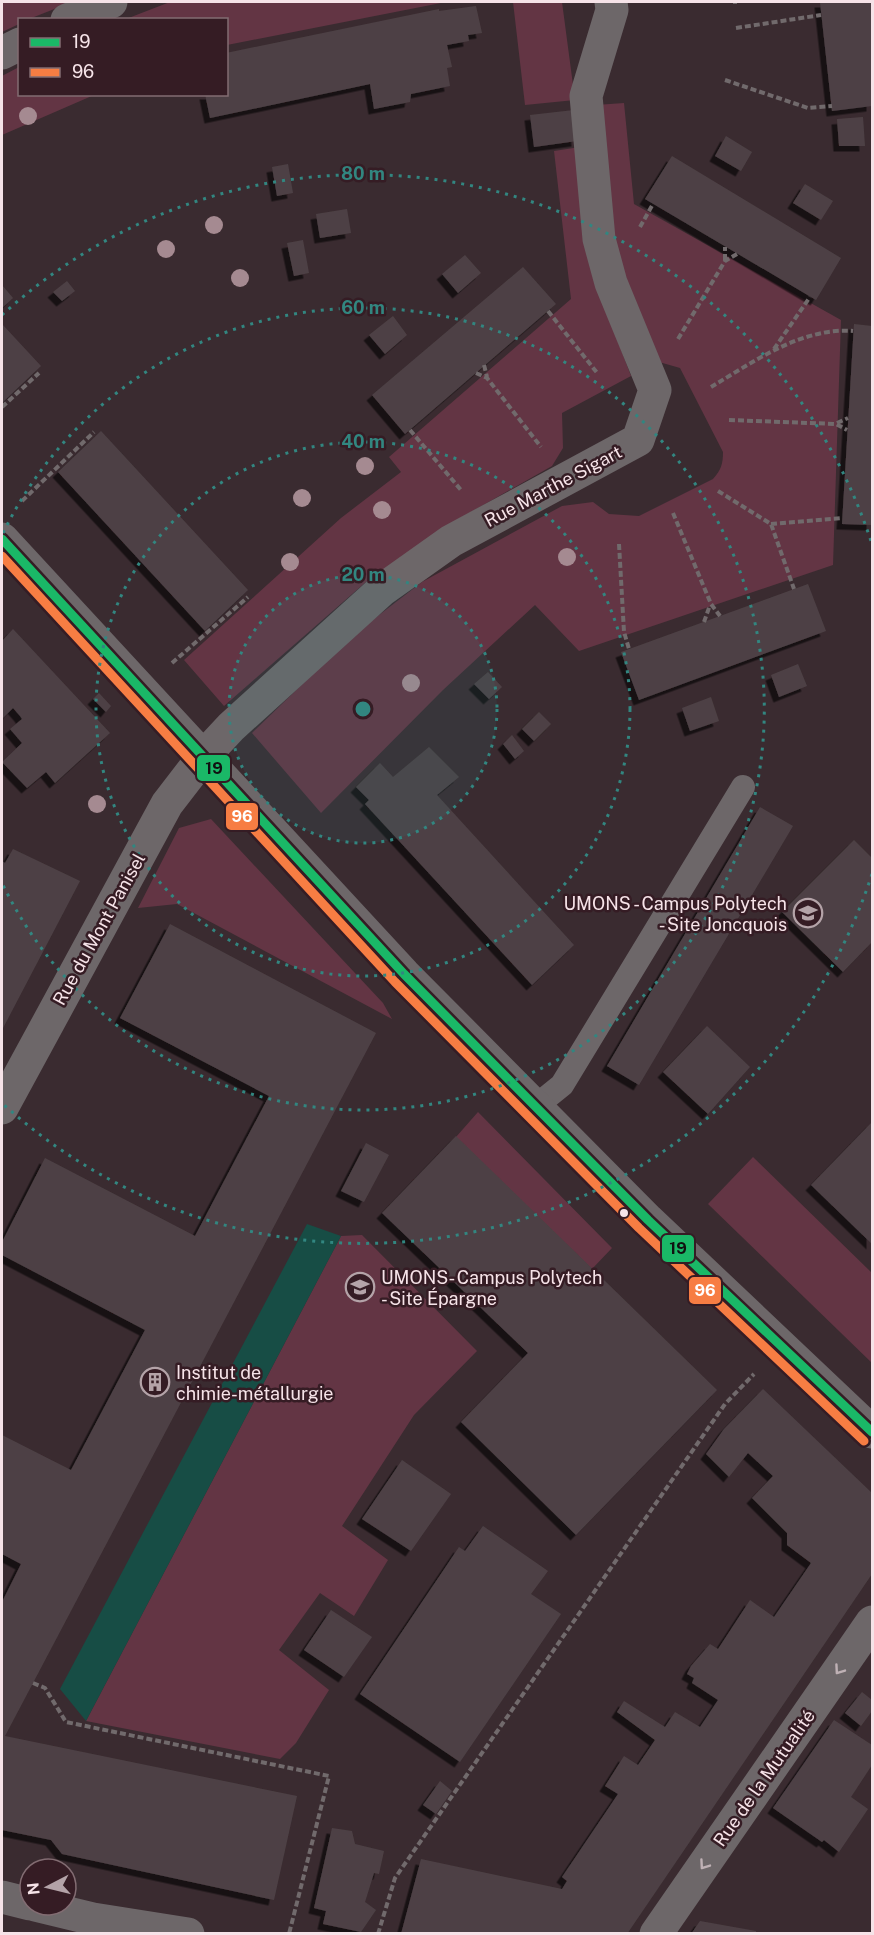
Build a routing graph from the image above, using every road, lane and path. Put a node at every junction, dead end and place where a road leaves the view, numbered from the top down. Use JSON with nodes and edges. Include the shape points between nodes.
{"nodes":[{"id":1,"x":111,"y":2,"type":"edge"},
{"id":2,"x":611,"y":2,"type":"edge"},
{"id":3,"x":821,"y":15,"type":"dead end"},
{"id":4,"x":72,"y":18,"type":"edge"},
{"id":5,"x":736,"y":28,"type":"dead end"},
{"id":6,"x":18,"y":45,"type":"edge"},
{"id":7,"x":2,"y":53,"type":"edge"},
{"id":8,"x":725,"y":80,"type":"dead end"},
{"id":9,"x":832,"y":106,"type":"dead end"},
{"id":10,"x":725,"y":247,"type":"dead end"},
{"id":11,"x":737,"y":254,"type":"dead end"},
{"id":12,"x":725,"y":261,"type":"junction"},
{"id":13,"x":810,"y":297,"type":"dead end"},
{"id":14,"x":548,"y":311,"type":"dead end"},
{"id":15,"x":853,"y":331,"type":"dead end"},
{"id":16,"x":673,"y":347,"type":"dead end"},
{"id":17,"x":774,"y":350,"type":"junction"},
{"id":18,"x":484,"y":365,"type":"dead end"},
{"id":19,"x":39,"y":373,"type":"dead end"},
{"id":20,"x":476,"y":373,"type":"dead end"},
{"id":21,"x":598,"y":374,"type":"dead end"},
{"id":22,"x":488,"y":378,"type":"junction"},
{"id":23,"x":711,"y":387,"type":"dead end"},
{"id":24,"x":2,"y":407,"type":"edge"},
{"id":25,"x":848,"y":418,"type":"dead end"},
{"id":26,"x":729,"y":420,"type":"dead end"},
{"id":27,"x":836,"y":424,"type":"junction"},
{"id":28,"x":410,"y":430,"type":"dead end"},
{"id":29,"x":848,"y":430,"type":"dead end"},
{"id":30,"x":94,"y":432,"type":"dead end"},
{"id":31,"x":545,"y":453,"type":"dead end"},
{"id":32,"x":462,"y":491,"type":"dead end"},
{"id":33,"x":718,"y":491,"type":"dead end"},
{"id":34,"x":22,"y":501,"type":"dead end"},
{"id":35,"x":673,"y":513,"type":"dead end"},
{"id":36,"x":842,"y":518,"type":"dead end"},
{"id":37,"x":771,"y":524,"type":"junction"},
{"id":38,"x":2,"y":539,"type":"edge"},
{"id":39,"x":619,"y":544,"type":"dead end"},
{"id":40,"x":794,"y":589,"type":"dead end"},
{"id":41,"x":248,"y":597,"type":"dead end"},
{"id":42,"x":711,"y":604,"type":"junction"},
{"id":43,"x":720,"y":616,"type":"dead end"},
{"id":44,"x":704,"y":622,"type":"dead end"},
{"id":45,"x":629,"y":649,"type":"dead end"},
{"id":46,"x":172,"y":663,"type":"dead end"},
{"id":47,"x":204,"y":756,"type":"junction"},
{"id":48,"x":743,"y":787,"type":"dead end"},
{"id":49,"x":536,"y":1106,"type":"junction"},
{"id":50,"x":2,"y":1108,"type":"edge"},
{"id":51,"x":781,"y":1345,"type":"junction"},
{"id":52,"x":873,"y":1432,"type":"edge"},
{"id":53,"x":873,"y":1622,"type":"edge"},
{"id":54,"x":33,"y":1683,"type":"dead end"},
{"id":55,"x":2,"y":1897,"type":"edge"},
{"id":56,"x":18,"y":1901,"type":"edge"},
{"id":57,"x":68,"y":1917,"type":"edge"},
{"id":58,"x":92,"y":1926,"type":"edge"},
{"id":59,"x":188,"y":1934,"type":"edge"},
{"id":60,"x":289,"y":1934,"type":"edge"},
{"id":61,"x":378,"y":1934,"type":"edge"},
{"id":62,"x":656,"y":1934,"type":"edge"}],
"edges":[{"from":1,"to":4,"type":"street"},
{"from":2,"to":47,"type":"street","name":"Rue Marthe Sigart","via":[[612,10],[586,96],[599,239],[611,283],[655,390],[638,440],[451,541],[382,590]]},
{"from":3,"to":5,"type":"path"},
{"from":6,"to":7,"type":"street"},
{"from":8,"to":9,"type":"path","via":[[808,108]]},
{"from":10,"to":12,"type":"path"},
{"from":11,"to":12,"type":"path"},
{"from":12,"to":16,"type":"path"},
{"from":13,"to":17,"type":"path"},
{"from":14,"to":21,"type":"path"},
{"from":15,"to":17,"type":"path","via":[[834,329]]},
{"from":17,"to":23,"type":"path"},
{"from":18,"to":22,"type":"path"},
{"from":19,"to":24,"type":"path"},
{"from":20,"to":22,"type":"path"},
{"from":22,"to":31,"type":"path"},
{"from":25,"to":27,"type":"path"},
{"from":26,"to":27,"type":"path"},
{"from":27,"to":29,"type":"path"},
{"from":28,"to":32,"type":"path"},
{"from":30,"to":34,"type":"path"},
{"from":33,"to":37,"type":"path"},
{"from":35,"to":42,"type":"path"},
{"from":36,"to":37,"type":"path"},
{"from":37,"to":40,"type":"path"},
{"from":38,"to":47,"type":"street"},
{"from":39,"to":45,"type":"path","via":[[624,632]]},
{"from":41,"to":46,"type":"path"},
{"from":42,"to":43,"type":"path"},
{"from":42,"to":44,"type":"path"},
{"from":47,"to":49,"type":"street","via":[[404,974]]},
{"from":47,"to":50,"type":"street","name":"Rue du Mont Panisel","via":[[167,804]]},
{"from":48,"to":49,"type":"lane","via":[[562,1085]]},
{"from":49,"to":51,"type":"street","via":[[648,1220]]},
{"from":51,"to":52,"type":"street"},
{"from":51,"to":61,"type":"path","via":[[725,1404],[395,1878]]},
{"from":53,"to":62,"type":"street","name":"Rue de la Mutualité","one_way":true},
{"from":54,"to":60,"type":"path","via":[[45,1688],[66,1722],[329,1776]]},
{"from":55,"to":56,"type":"street"},
{"from":57,"to":58,"type":"street"},
{"from":58,"to":59,"type":"street"}]}
